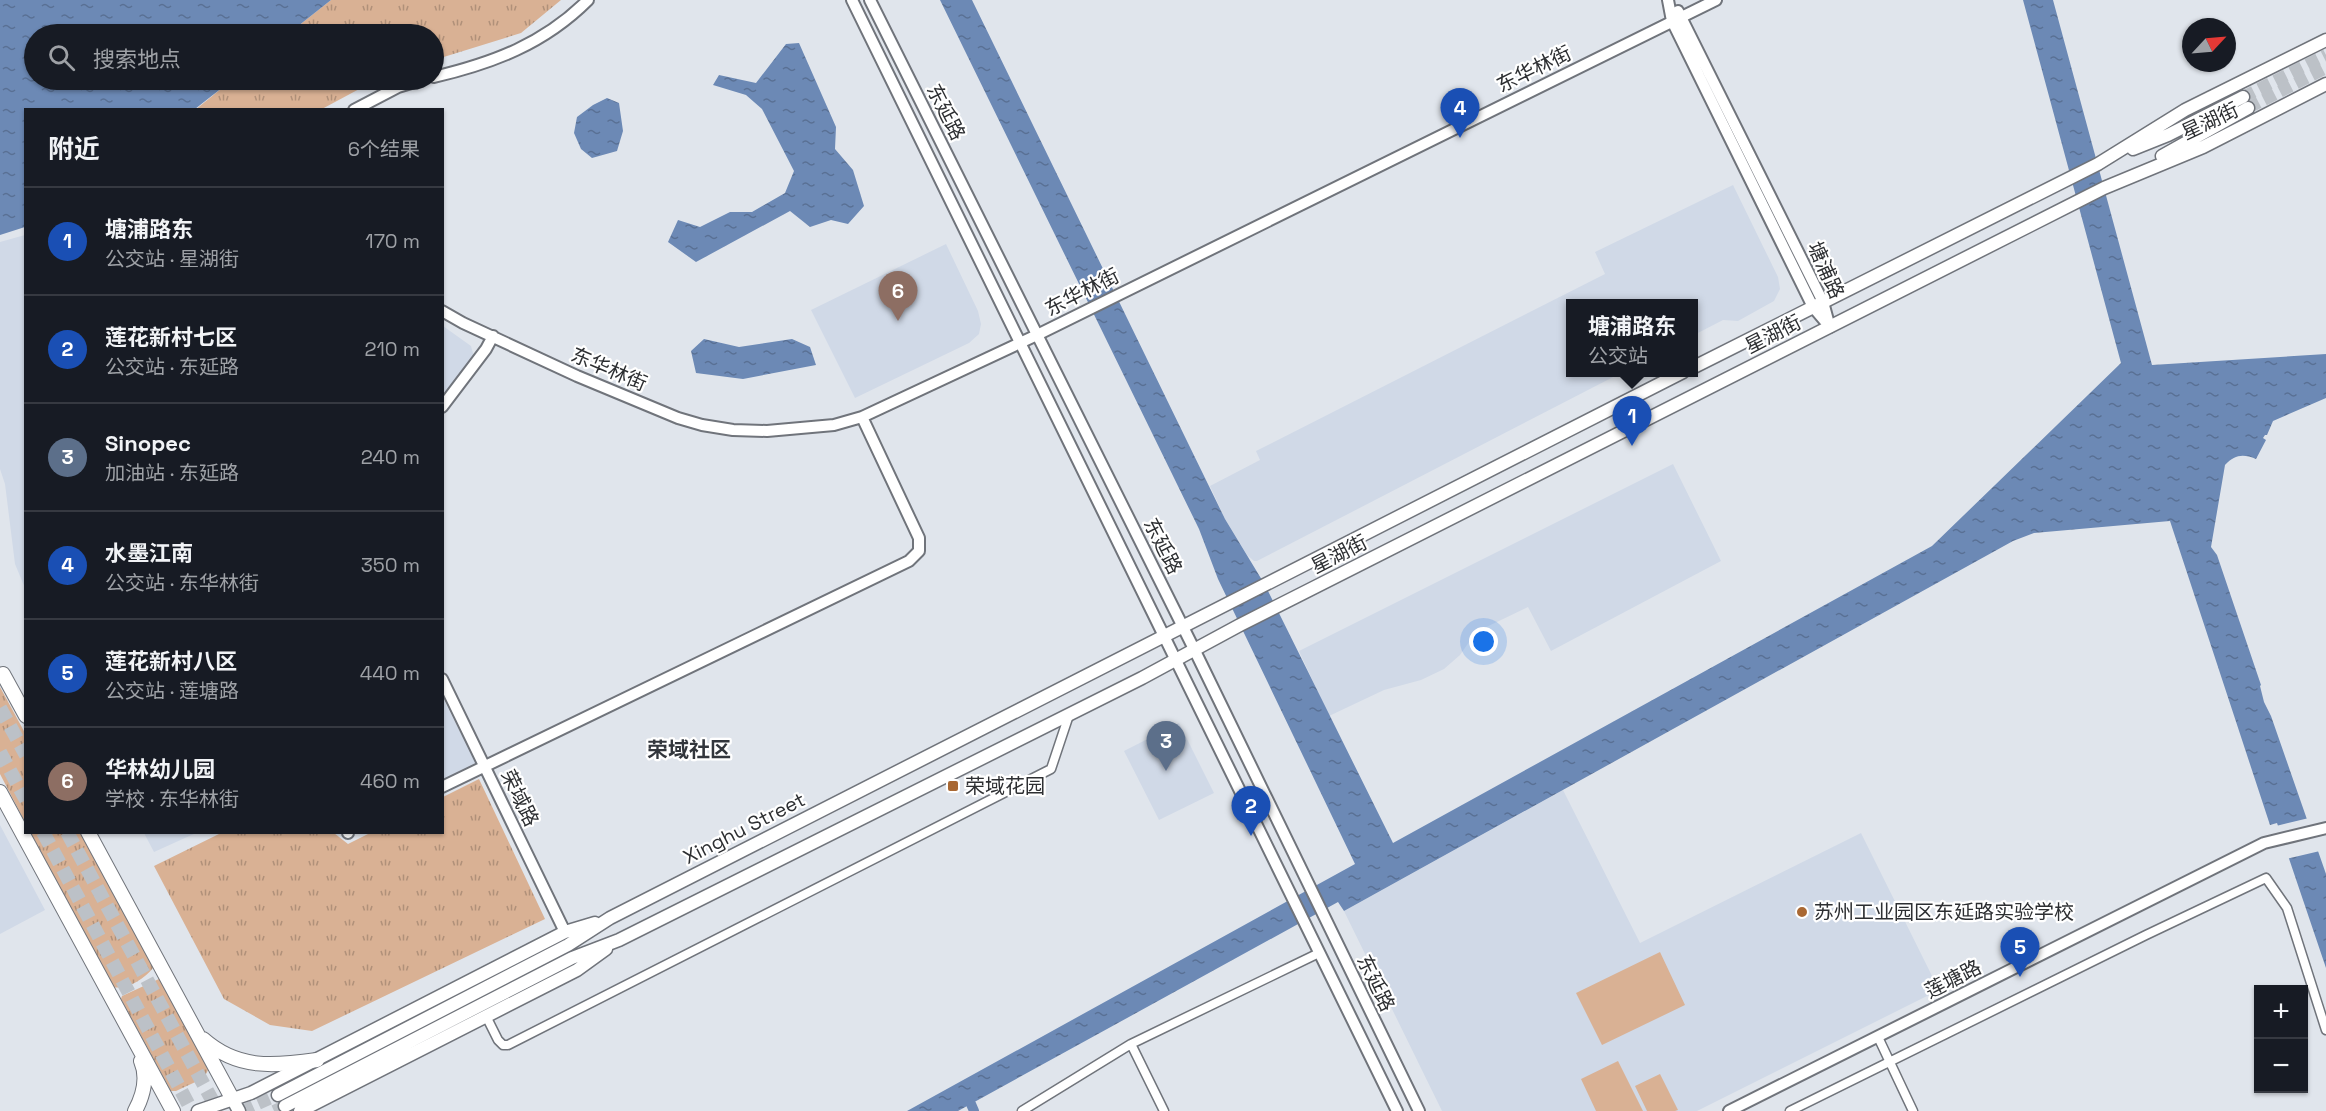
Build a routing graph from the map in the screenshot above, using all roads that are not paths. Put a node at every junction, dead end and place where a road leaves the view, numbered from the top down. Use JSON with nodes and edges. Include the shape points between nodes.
{"nodes":[{"id":1,"x":588,"y":0,"type":"edge"},
{"id":2,"x":852,"y":0,"type":"edge"},
{"id":3,"x":870,"y":0,"type":"edge"},
{"id":4,"x":1668,"y":0,"type":"edge"},
{"id":5,"x":1716,"y":0,"type":"edge"},
{"id":6,"x":1677,"y":19,"type":"junction"},
{"id":7,"x":2326,"y":40,"type":"edge"},
{"id":8,"x":444,"y":74,"type":"edge"},
{"id":9,"x":2326,"y":84,"type":"edge"},
{"id":10,"x":392,"y":90,"type":"edge"},
{"id":11,"x":358,"y":108,"type":"edge"},
{"id":12,"x":2101,"y":162,"type":"junction"},
{"id":13,"x":2119,"y":180,"type":"junction"},
{"id":14,"x":1818,"y":304,"type":"junction"},
{"id":15,"x":444,"y":313,"type":"edge"},
{"id":16,"x":1830,"y":327,"type":"junction"},
{"id":17,"x":1037,"y":335,"type":"junction"},
{"id":18,"x":493,"y":336,"type":"junction"},
{"id":19,"x":1019,"y":344,"type":"junction"},
{"id":20,"x":1698,"y":365,"type":"edge"},
{"id":21,"x":1673,"y":377,"type":"edge"},
{"id":22,"x":444,"y":404,"type":"edge"},
{"id":23,"x":862,"y":417,"type":"junction"},
{"id":24,"x":1230,"y":603,"type":"joint"},
{"id":25,"x":1240,"y":626,"type":"joint"},
{"id":26,"x":1183,"y":627,"type":"junction"},
{"id":27,"x":1164,"y":637,"type":"junction"},
{"id":28,"x":1195,"y":651,"type":"junction"},
{"id":29,"x":1176,"y":661,"type":"junction"},
{"id":30,"x":3,"y":674,"type":"dead end"},
{"id":31,"x":444,"y":683,"type":"edge"},
{"id":32,"x":24,"y":712,"type":"edge"},
{"id":33,"x":1069,"y":715,"type":"junction"},
{"id":34,"x":485,"y":767,"type":"junction"},
{"id":35,"x":444,"y":786,"type":"edge"},
{"id":36,"x":0,"y":792,"type":"edge"},
{"id":37,"x":2325,"y":828,"type":"edge"},
{"id":38,"x":89,"y":834,"type":"edge"},
{"id":39,"x":610,"y":918,"type":"junction"},
{"id":40,"x":564,"y":932,"type":"junction"},
{"id":41,"x":619,"y":940,"type":"junction"},
{"id":42,"x":1319,"y":953,"type":"junction"},
{"id":43,"x":122,"y":1017,"type":"junction"},
{"id":44,"x":487,"y":1018,"type":"junction"},
{"id":45,"x":2326,"y":1030,"type":"edge"},
{"id":46,"x":196,"y":1032,"type":"junction"},
{"id":47,"x":1878,"y":1037,"type":"junction"},
{"id":48,"x":1131,"y":1044,"type":"junction"},
{"id":49,"x":317,"y":1060,"type":"junction"},
{"id":50,"x":1890,"y":1062,"type":"junction"},
{"id":51,"x":329,"y":1096,"type":"junction"},
{"id":52,"x":236,"y":1105,"type":"edge"},
{"id":53,"x":135,"y":1111,"type":"edge"},
{"id":54,"x":173,"y":1111,"type":"edge"},
{"id":55,"x":198,"y":1111,"type":"edge"},
{"id":56,"x":300,"y":1111,"type":"edge"},
{"id":57,"x":314,"y":1111,"type":"edge"},
{"id":58,"x":1022,"y":1111,"type":"edge"},
{"id":59,"x":1164,"y":1111,"type":"edge"},
{"id":60,"x":1397,"y":1111,"type":"edge"},
{"id":61,"x":1419,"y":1111,"type":"edge"},
{"id":62,"x":1729,"y":1111,"type":"edge"},
{"id":63,"x":1790,"y":1111,"type":"edge"},
{"id":64,"x":1913,"y":1111,"type":"edge"}],
"edges":[{"from":1,"to":8,"type":"street","via":[[557,26],[501,58]]},
{"from":2,"to":19,"type":"street","name":"东延路"},
{"from":3,"to":17,"type":"street","name":"东延路"},
{"from":4,"to":6,"type":"street","name":"塘浦路"},
{"from":5,"to":6,"type":"street","name":"东华林街"},
{"from":6,"to":14,"type":"street","name":"塘浦路"},
{"from":6,"to":17,"type":"street","name":"东华林街"},
{"from":7,"to":12,"type":"main road","name":"星湖街","via":[[2184,110]]},
{"from":9,"to":13,"type":"main road","name":"星湖街","via":[[2203,147]]},
{"from":10,"to":11,"type":"street"},
{"from":12,"to":13,"type":"main road","via":[[2246,103]]},
{"from":12,"to":14,"type":"main road","name":"星湖街"},
{"from":13,"to":16,"type":"main road","name":"星湖街"},
{"from":14,"to":16,"type":"street","name":"塘浦路"},
{"from":14,"to":20,"type":"main road","name":"星湖街"},
{"from":15,"to":18,"type":"street","name":"东华林街"},
{"from":16,"to":25,"type":"main road","name":"星湖街"},
{"from":17,"to":19,"type":"street","name":"东华林街"},
{"from":17,"to":26,"type":"street","name":"东延路"},
{"from":18,"to":22,"type":"street"},
{"from":18,"to":23,"type":"street","name":"东华林街","via":[[577,376],[678,418],[702,424],[767,431],[834,425]]},
{"from":19,"to":23,"type":"street","name":"东华林街"},
{"from":19,"to":27,"type":"street","name":"东延路"},
{"from":21,"to":24,"type":"main road","name":"星湖街"},
{"from":23,"to":34,"type":"street","via":[[919,538],[919,551],[909,561]]},
{"from":24,"to":26,"type":"main road","name":"Xinghu Street"},
{"from":25,"to":28,"type":"main road","name":"Xinghu Street"},
{"from":26,"to":27,"type":"main road","name":"Xinghu Street"},
{"from":26,"to":28,"type":"street","name":"东延路"},
{"from":27,"to":29,"type":"street","name":"东延路"},
{"from":27,"to":39,"type":"main road","name":"Xinghu Street"},
{"from":28,"to":29,"type":"main road","name":"Xinghu Street"},
{"from":28,"to":61,"type":"street","name":"东延路"},
{"from":29,"to":33,"type":"main road","name":"Xinghu Street"},
{"from":29,"to":42,"type":"street","name":"东延路"},
{"from":30,"to":32,"type":"highway"},
{"from":31,"to":34,"type":"street","name":"荣域路"},
{"from":33,"to":41,"type":"main road","name":"Xinghu Street"},
{"from":33,"to":44,"type":"street","via":[[1051,769],[508,1045],[498,1040]]},
{"from":34,"to":35,"type":"street"},
{"from":34,"to":40,"type":"street","name":"荣域路"},
{"from":36,"to":43,"type":"highway"},
{"from":37,"to":47,"type":"street","name":"莲塘路","via":[[2264,843]]},
{"from":38,"to":46,"type":"highway"},
{"from":39,"to":40,"type":"main road"},
{"from":39,"to":41,"type":"main road","name":"Xinghu Street","via":[[568,945],[282,1100],[572,958]]},
{"from":40,"to":49,"type":"main road"},
{"from":41,"to":44,"type":"main road","via":[[578,970]]},
{"from":42,"to":48,"type":"street"},
{"from":42,"to":60,"type":"street","name":"东延路"},
{"from":43,"to":53,"type":"highway","via":[[143,1066],[143,1091]]},
{"from":43,"to":54,"type":"highway"},
{"from":44,"to":51,"type":"main road"},
{"from":45,"to":50,"type":"street","via":[[2288,908],[2266,878]]},
{"from":46,"to":49,"type":"highway","via":[[213,1048],[254,1064]]},
{"from":46,"to":52,"type":"highway"},
{"from":47,"to":50,"type":"street"},
{"from":47,"to":62,"type":"street","name":"莲塘路"},
{"from":48,"to":58,"type":"street"},
{"from":48,"to":59,"type":"street"},
{"from":49,"to":52,"type":"main road"},
{"from":50,"to":63,"type":"street"},
{"from":50,"to":64,"type":"street"},
{"from":51,"to":56,"type":"main road"},
{"from":51,"to":57,"type":"main road"},
{"from":52,"to":55,"type":"main road"}]}
